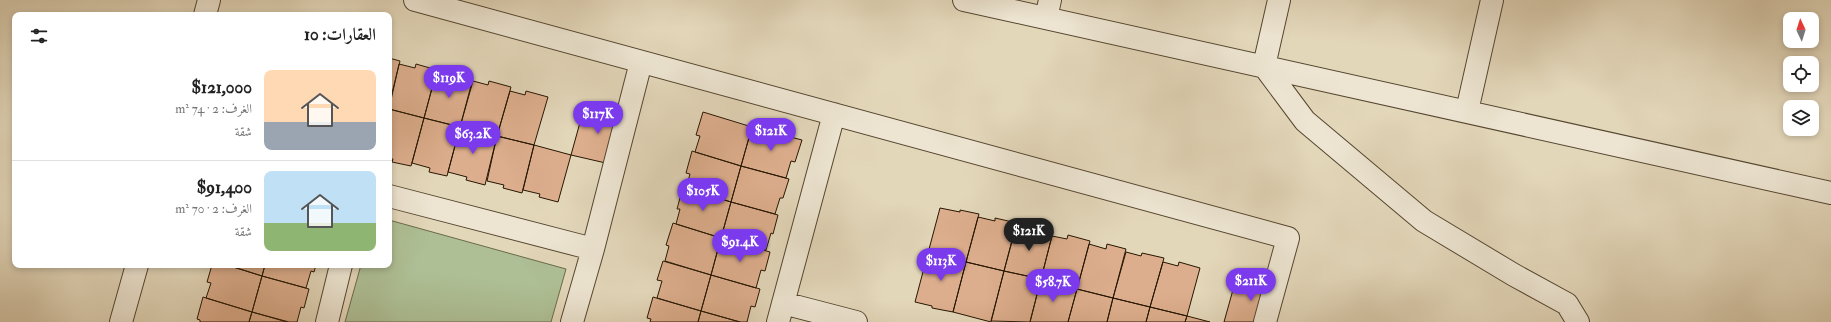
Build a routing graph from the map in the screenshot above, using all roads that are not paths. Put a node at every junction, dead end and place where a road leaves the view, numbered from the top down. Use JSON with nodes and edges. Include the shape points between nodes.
{"nodes":[{"id":1,"x":209,"y":0,"type":"edge"},
{"id":2,"x":415,"y":0,"type":"edge"},
{"id":3,"x":964,"y":0,"type":"edge"},
{"id":4,"x":1278,"y":0,"type":"edge"},
{"id":5,"x":1492,"y":0,"type":"edge"},
{"id":6,"x":1048,"y":9,"type":"edge"},
{"id":7,"x":206,"y":12,"type":"edge"},
{"id":8,"x":642,"y":62,"type":"junction"},
{"id":9,"x":1264,"y":66,"type":"junction"},
{"id":10,"x":1467,"y":111,"type":"junction"},
{"id":11,"x":834,"y":114,"type":"junction"},
{"id":12,"x":1831,"y":193,"type":"edge"},
{"id":13,"x":392,"y":197,"type":"edge"},
{"id":14,"x":593,"y":249,"type":"junction"},
{"id":15,"x":136,"y":268,"type":"edge"},
{"id":16,"x":340,"y":268,"type":"edge"},
{"id":17,"x":780,"y":312,"type":"edge"},
{"id":18,"x":121,"y":322,"type":"edge"},
{"id":19,"x":327,"y":322,"type":"edge"},
{"id":20,"x":572,"y":322,"type":"edge"},
{"id":21,"x":856,"y":322,"type":"edge"},
{"id":22,"x":1265,"y":322,"type":"edge"},
{"id":23,"x":1578,"y":322,"type":"edge"}],
"edges":[{"from":1,"to":7,"type":"street"},
{"from":2,"to":8,"type":"street"},
{"from":3,"to":6,"type":"street"},
{"from":4,"to":9,"type":"street"},
{"from":5,"to":10,"type":"street"},
{"from":6,"to":9,"type":"street"},
{"from":8,"to":11,"type":"street"},
{"from":8,"to":14,"type":"street"},
{"from":9,"to":10,"type":"street"},
{"from":9,"to":23,"type":"street","via":[[1305,121],[1424,222],[1567,304]]},
{"from":10,"to":12,"type":"street"},
{"from":11,"to":17,"type":"street"},
{"from":11,"to":22,"type":"street","via":[[1288,238]]},
{"from":13,"to":14,"type":"street"},
{"from":14,"to":20,"type":"street"},
{"from":15,"to":18,"type":"street"},
{"from":16,"to":19,"type":"street"},
{"from":17,"to":21,"type":"street"}]}
